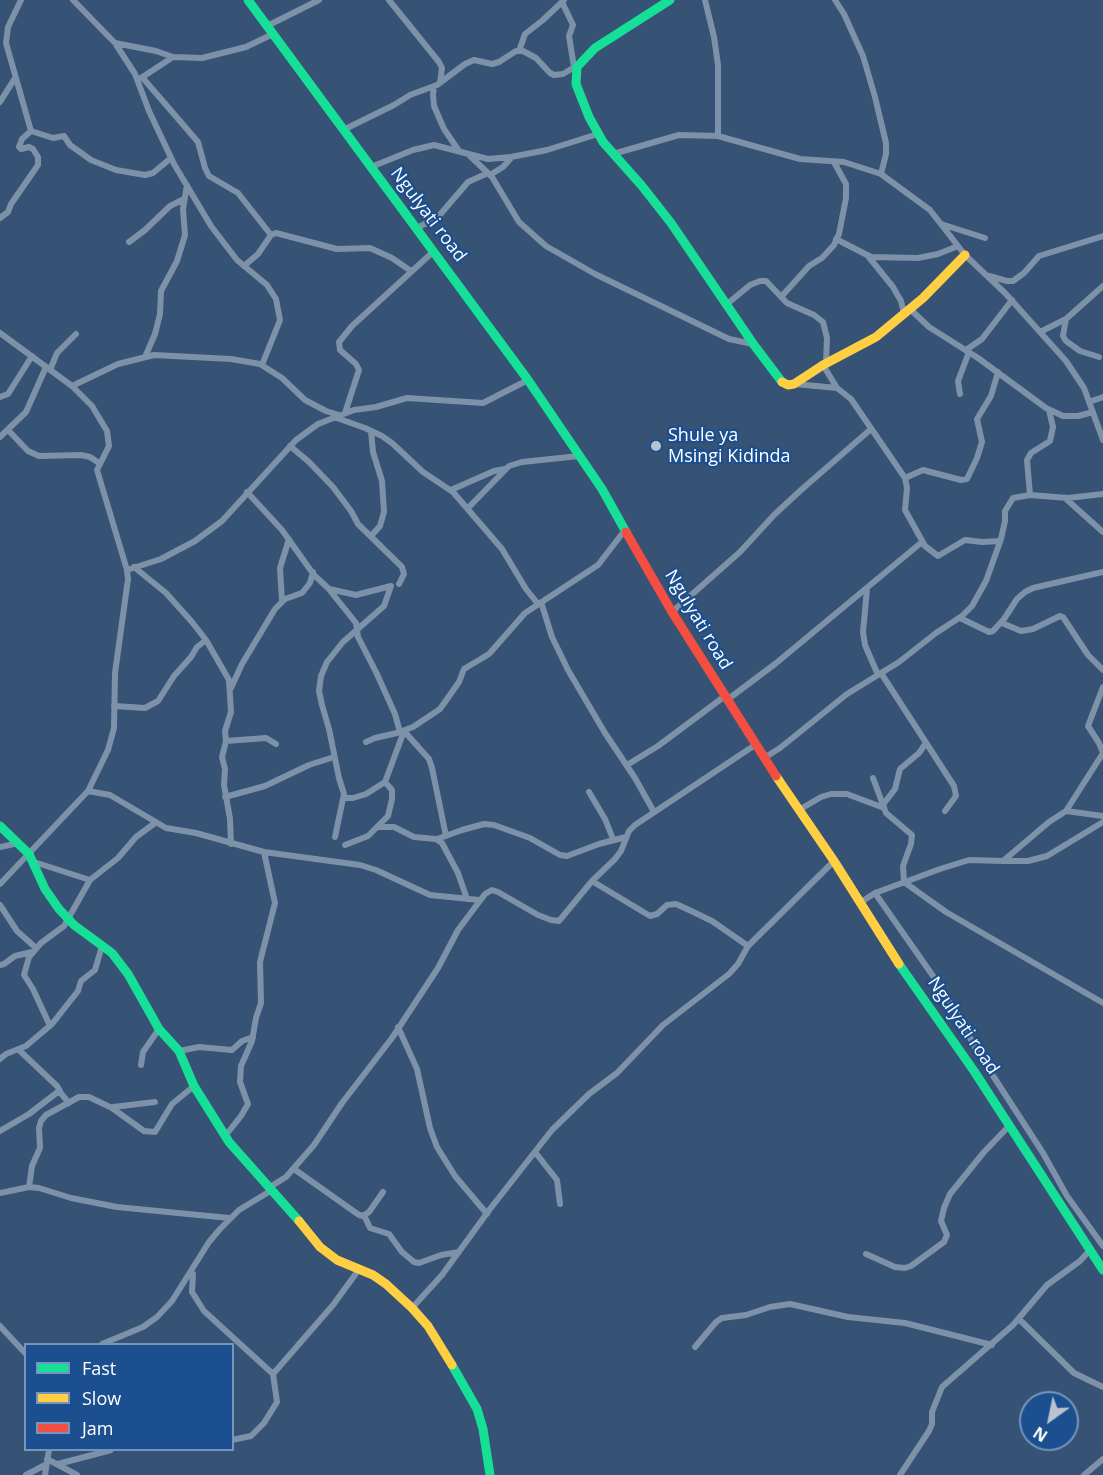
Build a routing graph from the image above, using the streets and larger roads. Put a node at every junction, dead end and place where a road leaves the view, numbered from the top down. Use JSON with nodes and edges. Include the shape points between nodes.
{"nodes":[{"id":1,"x":21,"y":0,"type":"edge"},
{"id":2,"x":248,"y":0,"type":"edge"},
{"id":3,"x":319,"y":0,"type":"edge"},
{"id":4,"x":389,"y":0,"type":"edge"},
{"id":5,"x":670,"y":0,"type":"edge"},
{"id":6,"x":705,"y":0,"type":"edge"},
{"id":7,"x":835,"y":0,"type":"edge"},
{"id":8,"x":77,"y":1,"type":"edge"},
{"id":9,"x":562,"y":1,"type":"edge"},
{"id":10,"x":267,"y":26,"type":"junction"},
{"id":11,"x":273,"y":34,"type":"junction"},
{"id":12,"x":115,"y":44,"type":"junction"},
{"id":13,"x":519,"y":51,"type":"junction"},
{"id":14,"x":173,"y":57,"type":"junction"},
{"id":15,"x":577,"y":65,"type":"junction"},
{"id":16,"x":15,"y":78,"type":"junction"},
{"id":17,"x":140,"y":78,"type":"junction"},
{"id":18,"x":437,"y":85,"type":"junction"},
{"id":19,"x":0,"y":102,"type":"edge"},
{"id":20,"x":343,"y":130,"type":"junction"},
{"id":21,"x":31,"y":131,"type":"junction"},
{"id":22,"x":598,"y":134,"type":"junction"},
{"id":23,"x":718,"y":136,"type":"junction"},
{"id":24,"x":460,"y":152,"type":"junction"},
{"id":25,"x":468,"y":154,"type":"junction"},
{"id":26,"x":614,"y":154,"type":"junction"},
{"id":27,"x":512,"y":157,"type":"junction"},
{"id":28,"x":171,"y":158,"type":"junction"},
{"id":29,"x":834,"y":162,"type":"junction"},
{"id":30,"x":371,"y":167,"type":"junction"},
{"id":31,"x":489,"y":174,"type":"junction"},
{"id":32,"x":881,"y":174,"type":"junction"},
{"id":33,"x":187,"y":185,"type":"junction"},
{"id":34,"x":184,"y":198,"type":"junction"},
{"id":35,"x":0,"y":218,"type":"edge"},
{"id":36,"x":941,"y":224,"type":"junction"},
{"id":37,"x":417,"y":228,"type":"junction"},
{"id":38,"x":271,"y":235,"type":"junction"},
{"id":39,"x":1103,"y":236,"type":"edge"},
{"id":40,"x":985,"y":238,"type":"dead end"},
{"id":41,"x":836,"y":240,"type":"junction"},
{"id":42,"x":129,"y":242,"type":"dead end"},
{"id":43,"x":958,"y":246,"type":"junction"},
{"id":44,"x":434,"y":250,"type":"junction"},
{"id":45,"x":867,"y":255,"type":"junction"},
{"id":46,"x":965,"y":255,"type":"junction"},
{"id":47,"x":244,"y":266,"type":"junction"},
{"id":48,"x":411,"y":271,"type":"junction"},
{"id":49,"x":985,"y":274,"type":"junction"},
{"id":50,"x":1103,"y":286,"type":"edge"},
{"id":51,"x":781,"y":297,"type":"junction"},
{"id":52,"x":1012,"y":300,"type":"junction"},
{"id":53,"x":727,"y":304,"type":"junction"},
{"id":54,"x":907,"y":311,"type":"junction"},
{"id":55,"x":1066,"y":319,"type":"junction"},
{"id":56,"x":1042,"y":332,"type":"junction"},
{"id":57,"x":0,"y":333,"type":"edge"},
{"id":58,"x":76,"y":334,"type":"dead end"},
{"id":59,"x":754,"y":345,"type":"junction"},
{"id":60,"x":967,"y":351,"type":"junction"},
{"id":61,"x":32,"y":356,"type":"junction"},
{"id":62,"x":145,"y":357,"type":"junction"},
{"id":63,"x":1099,"y":357,"type":"dead end"},
{"id":64,"x":262,"y":364,"type":"junction"},
{"id":65,"x":824,"y":364,"type":"junction"},
{"id":66,"x":48,"y":368,"type":"junction"},
{"id":67,"x":998,"y":372,"type":"junction"},
{"id":68,"x":528,"y":380,"type":"junction"},
{"id":69,"x":794,"y":384,"type":"junction"},
{"id":70,"x":72,"y":386,"type":"junction"},
{"id":71,"x":837,"y":388,"type":"junction"},
{"id":72,"x":960,"y":394,"type":"dead end"},
{"id":73,"x":0,"y":397,"type":"edge"},
{"id":74,"x":1103,"y":397,"type":"edge"},
{"id":75,"x":1089,"y":402,"type":"junction"},
{"id":76,"x":1049,"y":410,"type":"junction"},
{"id":77,"x":1093,"y":412,"type":"junction"},
{"id":78,"x":340,"y":415,"type":"junction"},
{"id":79,"x":871,"y":429,"type":"junction"},
{"id":80,"x":8,"y":430,"type":"junction"},
{"id":81,"x":371,"y":431,"type":"junction"},
{"id":82,"x":0,"y":437,"type":"edge"},
{"id":83,"x":1103,"y":440,"type":"edge"},
{"id":84,"x":290,"y":446,"type":"junction"},
{"id":85,"x":579,"y":456,"type":"junction"},
{"id":86,"x":99,"y":463,"type":"junction"},
{"id":87,"x":505,"y":469,"type":"junction"},
{"id":88,"x":905,"y":478,"type":"junction"},
{"id":89,"x":451,"y":490,"type":"junction"},
{"id":90,"x":247,"y":492,"type":"junction"},
{"id":91,"x":1103,"y":494,"type":"edge"},
{"id":92,"x":1030,"y":495,"type":"junction"},
{"id":93,"x":1065,"y":498,"type":"junction"},
{"id":94,"x":468,"y":508,"type":"junction"},
{"id":95,"x":625,"y":530,"type":"junction"},
{"id":96,"x":1103,"y":532,"type":"edge"},
{"id":97,"x":371,"y":536,"type":"junction"},
{"id":98,"x":290,"y":539,"type":"junction"},
{"id":99,"x":1000,"y":541,"type":"junction"},
{"id":100,"x":922,"y":542,"type":"junction"},
{"id":101,"x":131,"y":569,"type":"junction"},
{"id":102,"x":313,"y":572,"type":"junction"},
{"id":103,"x":1103,"y":572,"type":"edge"},
{"id":104,"x":399,"y":584,"type":"dead end"},
{"id":105,"x":328,"y":587,"type":"junction"},
{"id":106,"x":867,"y":589,"type":"junction"},
{"id":107,"x":282,"y":601,"type":"junction"},
{"id":108,"x":539,"y":603,"type":"junction"},
{"id":109,"x":672,"y":612,"type":"junction"},
{"id":110,"x":960,"y":618,"type":"junction"},
{"id":111,"x":1002,"y":623,"type":"junction"},
{"id":112,"x":357,"y":630,"type":"junction"},
{"id":113,"x":206,"y":640,"type":"junction"},
{"id":114,"x":1103,"y":670,"type":"edge"},
{"id":115,"x":879,"y":674,"type":"junction"},
{"id":116,"x":1103,"y":687,"type":"edge"},
{"id":117,"x":230,"y":691,"type":"junction"},
{"id":118,"x":726,"y":698,"type":"junction"},
{"id":119,"x":114,"y":706,"type":"junction"},
{"id":120,"x":402,"y":732,"type":"junction"},
{"id":121,"x":226,"y":741,"type":"junction"},
{"id":122,"x":366,"y":742,"type":"dead end"},
{"id":123,"x":926,"y":743,"type":"junction"},
{"id":124,"x":276,"y":744,"type":"dead end"},
{"id":125,"x":755,"y":745,"type":"junction"},
{"id":126,"x":334,"y":757,"type":"junction"},
{"id":127,"x":764,"y":758,"type":"junction"},
{"id":128,"x":627,"y":765,"type":"junction"},
{"id":129,"x":873,"y":778,"type":"dead end"},
{"id":130,"x":385,"y":782,"type":"junction"},
{"id":131,"x":88,"y":791,"type":"junction"},
{"id":132,"x":589,"y":792,"type":"dead end"},
{"id":133,"x":225,"y":797,"type":"junction"},
{"id":134,"x":344,"y":798,"type":"junction"},
{"id":135,"x":883,"y":807,"type":"junction"},
{"id":136,"x":799,"y":810,"type":"junction"},
{"id":137,"x":945,"y":811,"type":"dead end"},
{"id":138,"x":1066,"y":811,"type":"junction"},
{"id":139,"x":654,"y":812,"type":"junction"},
{"id":140,"x":1103,"y":816,"type":"edge"},
{"id":141,"x":1103,"y":822,"type":"edge"},
{"id":142,"x":155,"y":824,"type":"junction"},
{"id":143,"x":0,"y":826,"type":"edge"},
{"id":144,"x":377,"y":827,"type":"junction"},
{"id":145,"x":446,"y":836,"type":"junction"},
{"id":146,"x":335,"y":837,"type":"dead end"},
{"id":147,"x":626,"y":837,"type":"junction"},
{"id":148,"x":437,"y":839,"type":"junction"},
{"id":149,"x":613,"y":840,"type":"junction"},
{"id":150,"x":19,"y":843,"type":"junction"},
{"id":151,"x":231,"y":844,"type":"junction"},
{"id":152,"x":345,"y":845,"type":"dead end"},
{"id":153,"x":0,"y":847,"type":"edge"},
{"id":154,"x":264,"y":852,"type":"junction"},
{"id":155,"x":31,"y":858,"type":"junction"},
{"id":156,"x":834,"y":861,"type":"junction"},
{"id":157,"x":1004,"y":861,"type":"junction"},
{"id":158,"x":90,"y":880,"type":"junction"},
{"id":159,"x":592,"y":881,"type":"junction"},
{"id":160,"x":904,"y":882,"type":"junction"},
{"id":161,"x":0,"y":884,"type":"edge"},
{"id":162,"x":876,"y":893,"type":"junction"},
{"id":163,"x":467,"y":899,"type":"junction"},
{"id":164,"x":479,"y":900,"type":"junction"},
{"id":165,"x":861,"y":902,"type":"junction"},
{"id":166,"x":0,"y":905,"type":"edge"},
{"id":167,"x":69,"y":919,"type":"junction"},
{"id":168,"x":102,"y":946,"type":"junction"},
{"id":169,"x":748,"y":946,"type":"junction"},
{"id":170,"x":34,"y":950,"type":"junction"},
{"id":171,"x":0,"y":965,"type":"edge"},
{"id":172,"x":1103,"y":1003,"type":"edge"},
{"id":173,"x":50,"y":1026,"type":"junction"},
{"id":174,"x":398,"y":1028,"type":"junction"},
{"id":175,"x":159,"y":1029,"type":"junction"},
{"id":176,"x":253,"y":1037,"type":"junction"},
{"id":177,"x":19,"y":1050,"type":"junction"},
{"id":178,"x":180,"y":1051,"type":"junction"},
{"id":179,"x":0,"y":1059,"type":"edge"},
{"id":180,"x":141,"y":1065,"type":"dead end"},
{"id":181,"x":194,"y":1086,"type":"junction"},
{"id":182,"x":60,"y":1091,"type":"junction"},
{"id":183,"x":155,"y":1102,"type":"dead end"},
{"id":184,"x":69,"y":1103,"type":"junction"},
{"id":185,"x":112,"y":1108,"type":"junction"},
{"id":186,"x":1009,"y":1126,"type":"junction"},
{"id":187,"x":0,"y":1131,"type":"edge"},
{"id":188,"x":225,"y":1136,"type":"junction"},
{"id":189,"x":535,"y":1152,"type":"junction"},
{"id":190,"x":294,"y":1169,"type":"junction"},
{"id":191,"x":29,"y":1187,"type":"junction"},
{"id":192,"x":271,"y":1188,"type":"junction"},
{"id":193,"x":383,"y":1192,"type":"dead end"},
{"id":194,"x":0,"y":1193,"type":"edge"},
{"id":195,"x":560,"y":1204,"type":"dead end"},
{"id":196,"x":487,"y":1214,"type":"junction"},
{"id":197,"x":364,"y":1215,"type":"junction"},
{"id":198,"x":229,"y":1218,"type":"junction"},
{"id":199,"x":1103,"y":1246,"type":"edge"},
{"id":200,"x":1090,"y":1250,"type":"junction"},
{"id":201,"x":459,"y":1252,"type":"junction"},
{"id":202,"x":866,"y":1254,"type":"dead end"},
{"id":203,"x":360,"y":1268,"type":"junction"},
{"id":204,"x":193,"y":1270,"type":"junction"},
{"id":205,"x":1103,"y":1270,"type":"edge"},
{"id":206,"x":412,"y":1308,"type":"junction"},
{"id":207,"x":1019,"y":1319,"type":"junction"},
{"id":208,"x":0,"y":1326,"type":"edge"},
{"id":209,"x":107,"y":1343,"type":"edge"},
{"id":210,"x":992,"y":1345,"type":"junction"},
{"id":211,"x":695,"y":1347,"type":"dead end"},
{"id":212,"x":24,"y":1352,"type":"edge"},
{"id":213,"x":273,"y":1374,"type":"junction"},
{"id":214,"x":1103,"y":1388,"type":"edge"},
{"id":215,"x":234,"y":1440,"type":"edge"},
{"id":216,"x":49,"y":1451,"type":"edge"},
{"id":217,"x":104,"y":1451,"type":"edge"},
{"id":218,"x":1103,"y":1459,"type":"edge"},
{"id":219,"x":46,"y":1462,"type":"junction"},
{"id":220,"x":58,"y":1464,"type":"junction"},
{"id":221,"x":26,"y":1475,"type":"edge"},
{"id":222,"x":45,"y":1475,"type":"edge"},
{"id":223,"x":77,"y":1475,"type":"edge"},
{"id":224,"x":490,"y":1475,"type":"edge"},
{"id":225,"x":900,"y":1475,"type":"edge"},
{"id":226,"x":1084,"y":1475,"type":"edge"}],
"edges":[{"from":1,"to":16,"type":"street","via":[[8,27],[6,42]]},
{"from":2,"to":10,"type":"street","name":"Ngulyati road"},
{"from":3,"to":10,"type":"street"},
{"from":4,"to":18,"type":"street","via":[[439,62],[442,68]]},
{"from":5,"to":15,"type":"street","via":[[595,48]]},
{"from":6,"to":23,"type":"street","via":[[718,65]]},
{"from":7,"to":32,"type":"street","via":[[863,56],[878,106],[886,143]]},
{"from":8,"to":12,"type":"street"},
{"from":9,"to":13,"type":"street","via":[[525,34]]},
{"from":9,"to":15,"type":"street","via":[[573,25],[569,36]]},
{"from":10,"to":11,"type":"street","name":"Ngulyati road"},
{"from":11,"to":14,"type":"street","via":[[226,53],[202,58]]},
{"from":11,"to":20,"type":"street","name":"Ngulyati road"},
{"from":12,"to":14,"type":"street"},
{"from":12,"to":17,"type":"street"},
{"from":13,"to":15,"type":"street","via":[[529,53],[554,75]]},
{"from":13,"to":18,"type":"street","via":[[492,64],[474,60]]},
{"from":14,"to":17,"type":"street"},
{"from":15,"to":22,"type":"street","via":[[576,84]]},
{"from":16,"to":19,"type":"street"},
{"from":16,"to":21,"type":"street"},
{"from":17,"to":28,"type":"street","via":[[149,111]]},
{"from":17,"to":38,"type":"street","via":[[198,142],[209,176],[238,192]]},
{"from":18,"to":20,"type":"street"},
{"from":18,"to":24,"type":"street","via":[[432,95],[434,106]]},
{"from":20,"to":30,"type":"street","name":"Ngulyati road"},
{"from":21,"to":28,"type":"street","via":[[52,138],[64,136],[91,160],[116,170],[145,175]]},
{"from":21,"to":35,"type":"street","via":[[19,147],[33,149],[38,165],[10,204],[9,212]]},
{"from":22,"to":26,"type":"street"},
{"from":22,"to":27,"type":"street"},
{"from":23,"to":26,"type":"street","via":[[679,135]]},
{"from":23,"to":29,"type":"street","via":[[800,159]]},
{"from":24,"to":25,"type":"street"},
{"from":24,"to":30,"type":"street","via":[[434,145]]},
{"from":25,"to":27,"type":"street","via":[[488,159]]},
{"from":25,"to":31,"type":"street"},
{"from":26,"to":53,"type":"street","via":[[671,223]]},
{"from":27,"to":31,"type":"street"},
{"from":28,"to":33,"type":"street"},
{"from":29,"to":32,"type":"street"},
{"from":29,"to":41,"type":"street","via":[[846,184],[844,215]]},
{"from":30,"to":37,"type":"street","name":"Ngulyati road"},
{"from":31,"to":37,"type":"street","via":[[468,182],[438,217]]},
{"from":31,"to":59,"type":"street","via":[[519,222],[546,246],[729,339]]},
{"from":32,"to":36,"type":"street","via":[[930,210]]},
{"from":33,"to":34,"type":"street"},
{"from":33,"to":47,"type":"street","via":[[211,226]]},
{"from":34,"to":42,"type":"street"},
{"from":34,"to":62,"type":"street","via":[[185,235],[177,261],[160,291],[160,314]]},
{"from":36,"to":40,"type":"street"},
{"from":36,"to":43,"type":"street"},
{"from":37,"to":44,"type":"street","name":"Ngulyati road"},
{"from":38,"to":47,"type":"street"},
{"from":38,"to":48,"type":"street","via":[[337,249],[370,248]]},
{"from":39,"to":49,"type":"street","via":[[1039,256],[1013,281]]},
{"from":41,"to":45,"type":"street"},
{"from":41,"to":51,"type":"street"},
{"from":43,"to":45,"type":"street","via":[[918,258]]},
{"from":43,"to":46,"type":"street"},
{"from":44,"to":48,"type":"street"},
{"from":44,"to":68,"type":"street","name":"Ngulyati road"},
{"from":45,"to":54,"type":"street"},
{"from":46,"to":49,"type":"street"},
{"from":46,"to":54,"type":"street"},
{"from":47,"to":64,"type":"street","via":[[267,285],[279,307],[280,320]]},
{"from":48,"to":78,"type":"street","via":[[339,342],[340,350],[359,370]]},
{"from":49,"to":52,"type":"street"},
{"from":50,"to":55,"type":"street"},
{"from":51,"to":53,"type":"street","via":[[766,281],[760,281]]},
{"from":51,"to":65,"type":"street","via":[[823,322],[827,338]]},
{"from":52,"to":56,"type":"street"},
{"from":52,"to":60,"type":"street","via":[[982,339]]},
{"from":53,"to":59,"type":"street"},
{"from":54,"to":60,"type":"street"},
{"from":54,"to":65,"type":"street","via":[[876,337]]},
{"from":55,"to":56,"type":"street"},
{"from":55,"to":63,"type":"street","via":[[1066,341]]},
{"from":56,"to":75,"type":"street","via":[[1072,370]]},
{"from":57,"to":61,"type":"street"},
{"from":58,"to":66,"type":"street"},
{"from":59,"to":69,"type":"street","via":[[782,382]]},
{"from":60,"to":67,"type":"street"},
{"from":60,"to":72,"type":"street","via":[[958,381]]},
{"from":61,"to":66,"type":"street"},
{"from":61,"to":73,"type":"street","via":[[8,394]]},
{"from":62,"to":64,"type":"street","via":[[204,356]]},
{"from":62,"to":70,"type":"street","via":[[118,364]]},
{"from":64,"to":78,"type":"street","via":[[314,406]]},
{"from":65,"to":69,"type":"street"},
{"from":65,"to":71,"type":"street"},
{"from":66,"to":70,"type":"street"},
{"from":66,"to":80,"type":"street","via":[[26,412]]},
{"from":67,"to":76,"type":"street"},
{"from":67,"to":88,"type":"street","via":[[991,396],[977,419],[982,442],[967,479],[923,470]]},
{"from":68,"to":78,"type":"street","via":[[483,403],[407,398]]},
{"from":68,"to":85,"type":"street","name":"Ngulyati road"},
{"from":69,"to":71,"type":"street"},
{"from":70,"to":86,"type":"street","via":[[92,406],[107,431],[109,446]]},
{"from":71,"to":79,"type":"street","via":[[851,399]]},
{"from":74,"to":75,"type":"street"},
{"from":75,"to":77,"type":"street"},
{"from":76,"to":77,"type":"street","via":[[1063,416]]},
{"from":76,"to":92,"type":"street","via":[[1053,428],[1050,441],[1027,460]]},
{"from":77,"to":83,"type":"street"},
{"from":78,"to":81,"type":"street"},
{"from":78,"to":84,"type":"street","via":[[318,424]]},
{"from":79,"to":88,"type":"street"},
{"from":79,"to":109,"type":"street"},
{"from":80,"to":82,"type":"street"},
{"from":80,"to":86,"type":"street","via":[[39,456],[81,455]]},
{"from":81,"to":89,"type":"street"},
{"from":81,"to":97,"type":"street","via":[[382,481],[384,513]]},
{"from":84,"to":90,"type":"street"},
{"from":84,"to":97,"type":"street","via":[[328,482]]},
{"from":85,"to":87,"type":"street","via":[[522,462]]},
{"from":85,"to":95,"type":"street","name":"Ngulyati road"},
{"from":86,"to":101,"type":"street","via":[[97,470]]},
{"from":87,"to":89,"type":"street"},
{"from":87,"to":94,"type":"street"},
{"from":88,"to":100,"type":"street","via":[[905,510]]},
{"from":89,"to":94,"type":"street"},
{"from":90,"to":98,"type":"street"},
{"from":90,"to":101,"type":"street","via":[[222,521],[195,541]]},
{"from":91,"to":93,"type":"street"},
{"from":92,"to":93,"type":"street"},
{"from":92,"to":99,"type":"street","via":[[1013,498],[1009,503]]},
{"from":93,"to":96,"type":"street"},
{"from":94,"to":108,"type":"street"},
{"from":95,"to":108,"type":"street","via":[[598,565]]},
{"from":95,"to":109,"type":"street","name":"Ngulyati road"},
{"from":97,"to":104,"type":"street","via":[[402,567],[404,574]]},
{"from":98,"to":102,"type":"street"},
{"from":98,"to":107,"type":"street","via":[[280,568]]},
{"from":99,"to":100,"type":"street","via":[[965,540],[938,556]]},
{"from":99,"to":110,"type":"street","via":[[978,596]]},
{"from":100,"to":106,"type":"street"},
{"from":101,"to":113,"type":"street","via":[[166,593]]},
{"from":101,"to":119,"type":"street","via":[[115,673]]},
{"from":102,"to":105,"type":"street"},
{"from":102,"to":107,"type":"street","via":[[302,593]]},
{"from":103,"to":111,"type":"street","via":[[1033,588],[1017,599]]},
{"from":105,"to":112,"type":"street","via":[[356,623]]},
{"from":105,"to":112,"type":"street","via":[[356,595],[391,586],[384,606]]},
{"from":106,"to":115,"type":"street","via":[[863,632]]},
{"from":106,"to":118,"type":"street","via":[[775,664]]},
{"from":107,"to":117,"type":"street","via":[[242,664]]},
{"from":108,"to":120,"type":"street","via":[[511,627],[489,654],[464,669],[440,709]]},
{"from":108,"to":128,"type":"street","via":[[568,670]]},
{"from":109,"to":118,"type":"street","name":"Ngulyati road"},
{"from":110,"to":111,"type":"street","via":[[989,632]]},
{"from":110,"to":115,"type":"street"},
{"from":111,"to":114,"type":"street","via":[[1022,631],[1063,617]]},
{"from":112,"to":120,"type":"street"},
{"from":112,"to":126,"type":"street","via":[[334,651],[321,676],[319,691]]},
{"from":113,"to":117,"type":"street","via":[[229,680]]},
{"from":113,"to":119,"type":"street","via":[[158,701],[145,708]]},
{"from":115,"to":123,"type":"street"},
{"from":115,"to":127,"type":"street"},
{"from":116,"to":138,"type":"street","via":[[1088,726],[1103,753]]},
{"from":117,"to":121,"type":"street"},
{"from":118,"to":125,"type":"street","name":"Ngulyati road"},
{"from":118,"to":128,"type":"street"},
{"from":119,"to":131,"type":"street","via":[[108,750]]},
{"from":120,"to":122,"type":"street"},
{"from":120,"to":130,"type":"street"},
{"from":120,"to":145,"type":"street","via":[[429,759]]},
{"from":121,"to":124,"type":"street","via":[[266,738]]},
{"from":121,"to":133,"type":"street","via":[[222,757]]},
{"from":123,"to":135,"type":"street","via":[[900,768],[896,789]]},
{"from":123,"to":137,"type":"street","via":[[956,793]]},
{"from":125,"to":127,"type":"street","name":"Ngulyati road"},
{"from":125,"to":139,"type":"street"},
{"from":126,"to":133,"type":"street","via":[[265,786]]},
{"from":126,"to":134,"type":"street"},
{"from":127,"to":136,"type":"street","name":"Ngulyati road"},
{"from":128,"to":139,"type":"street"},
{"from":129,"to":135,"type":"street"},
{"from":130,"to":134,"type":"street","via":[[366,794]]},
{"from":130,"to":144,"type":"street","via":[[392,790],[392,799],[387,816]]},
{"from":131,"to":142,"type":"street","via":[[110,795]]},
{"from":131,"to":155,"type":"street"},
{"from":132,"to":149,"type":"street","via":[[606,819]]},
{"from":133,"to":151,"type":"street"},
{"from":134,"to":146,"type":"street"},
{"from":135,"to":136,"type":"street","via":[[847,794],[831,794]]},
{"from":135,"to":160,"type":"street","via":[[891,819],[912,835],[903,866]]},
{"from":136,"to":156,"type":"street","name":"Ngulyati road"},
{"from":138,"to":140,"type":"street"},
{"from":138,"to":157,"type":"street"},
{"from":139,"to":147,"type":"street","via":[[634,825]]},
{"from":141,"to":157,"type":"street","via":[[1047,856]]},
{"from":142,"to":151,"type":"street"},
{"from":142,"to":158,"type":"street"},
{"from":143,"to":150,"type":"street"},
{"from":144,"to":148,"type":"street","via":[[394,827],[414,837]]},
{"from":144,"to":152,"type":"street","via":[[368,836]]},
{"from":145,"to":148,"type":"street"},
{"from":145,"to":149,"type":"street","via":[[484,824],[494,825],[567,856]]},
{"from":147,"to":149,"type":"street"},
{"from":147,"to":159,"type":"street","via":[[615,859]]},
{"from":148,"to":163,"type":"street","via":[[447,849]]},
{"from":150,"to":153,"type":"street"},
{"from":150,"to":155,"type":"street"},
{"from":151,"to":154,"type":"street"},
{"from":154,"to":163,"type":"street","via":[[360,865],[430,895]]},
{"from":154,"to":176,"type":"street","via":[[274,903],[260,962],[261,1003]]},
{"from":155,"to":158,"type":"street"},
{"from":155,"to":161,"type":"street"},
{"from":155,"to":167,"type":"street","via":[[45,890]]},
{"from":156,"to":165,"type":"street","name":"Ngulyati road"},
{"from":156,"to":169,"type":"street"},
{"from":157,"to":160,"type":"street","via":[[969,860]]},
{"from":158,"to":167,"type":"street"},
{"from":159,"to":164,"type":"street","via":[[559,921],[547,919],[492,890]]},
{"from":159,"to":169,"type":"street","via":[[650,916],[676,904],[712,921]]},
{"from":160,"to":162,"type":"street"},
{"from":160,"to":172,"type":"street","via":[[946,912]]},
{"from":162,"to":165,"type":"street"},
{"from":162,"to":199,"type":"street","via":[[940,986],[1067,1196]]},
{"from":163,"to":164,"type":"street"},
{"from":164,"to":174,"type":"street"},
{"from":165,"to":186,"type":"street","name":"Ngulyati road"},
{"from":166,"to":170,"type":"street"},
{"from":167,"to":168,"type":"street"},
{"from":167,"to":170,"type":"street"},
{"from":168,"to":173,"type":"street","via":[[95,970],[81,981],[78,991]]},
{"from":168,"to":175,"type":"street","via":[[128,974]]},
{"from":169,"to":189,"type":"street","via":[[729,974],[663,1025],[617,1073],[552,1130]]},
{"from":170,"to":171,"type":"street"},
{"from":170,"to":173,"type":"street","via":[[24,975]]},
{"from":173,"to":177,"type":"street"},
{"from":174,"to":190,"type":"street"},
{"from":174,"to":196,"type":"street","via":[[417,1070],[437,1147]]},
{"from":175,"to":178,"type":"street"},
{"from":175,"to":180,"type":"street","via":[[143,1052]]},
{"from":176,"to":178,"type":"street","via":[[232,1050],[199,1047]]},
{"from":176,"to":188,"type":"street","via":[[241,1066],[240,1082],[248,1104]]},
{"from":177,"to":179,"type":"street"},
{"from":177,"to":182,"type":"street"},
{"from":178,"to":181,"type":"street"},
{"from":181,"to":185,"type":"street","via":[[168,1110],[155,1132],[144,1131]]},
{"from":181,"to":188,"type":"street"},
{"from":182,"to":184,"type":"street"},
{"from":182,"to":187,"type":"street"},
{"from":183,"to":185,"type":"street"},
{"from":184,"to":185,"type":"street","via":[[89,1097]]},
{"from":184,"to":191,"type":"street","via":[[41,1121],[40,1148]]},
{"from":186,"to":200,"type":"street","name":"Ngulyati road"},
{"from":186,"to":202,"type":"street","via":[[950,1194],[941,1221],[947,1235],[944,1242],[905,1268]]},
{"from":188,"to":192,"type":"street"},
{"from":189,"to":195,"type":"street","via":[[557,1180]]},
{"from":189,"to":196,"type":"street"},
{"from":190,"to":192,"type":"street"},
{"from":190,"to":197,"type":"street"},
{"from":191,"to":194,"type":"street"},
{"from":191,"to":198,"type":"street","via":[[117,1207]]},
{"from":192,"to":198,"type":"street"},
{"from":192,"to":203,"type":"street","via":[[320,1247],[337,1260]]},
{"from":193,"to":197,"type":"street"},
{"from":196,"to":201,"type":"street"},
{"from":197,"to":201,"type":"street","via":[[370,1228],[390,1234],[414,1262]]},
{"from":198,"to":204,"type":"street"},
{"from":200,"to":205,"type":"street","name":"Ngulyati road"},
{"from":200,"to":207,"type":"street","via":[[1047,1285]]},
{"from":201,"to":206,"type":"street"},
{"from":203,"to":206,"type":"street","via":[[386,1284]]},
{"from":203,"to":213,"type":"street"},
{"from":204,"to":209,"type":"street","via":[[158,1317]]},
{"from":204,"to":213,"type":"street","via":[[190,1285],[204,1311]]},
{"from":206,"to":224,"type":"street","via":[[428,1326],[477,1409]]},
{"from":207,"to":210,"type":"street"},
{"from":207,"to":214,"type":"street","via":[[1074,1373]]},
{"from":208,"to":212,"type":"street"},
{"from":210,"to":211,"type":"street","via":[[905,1323],[839,1316],[790,1304],[722,1318]]},
{"from":210,"to":225,"type":"street","via":[[942,1387],[929,1431]]},
{"from":213,"to":215,"type":"street","via":[[276,1407],[251,1436]]},
{"from":216,"to":219,"type":"street"},
{"from":217,"to":220,"type":"street"},
{"from":218,"to":226,"type":"street"},
{"from":219,"to":220,"type":"street"},
{"from":219,"to":221,"type":"street"},
{"from":219,"to":222,"type":"street"},
{"from":220,"to":223,"type":"street"}]}
